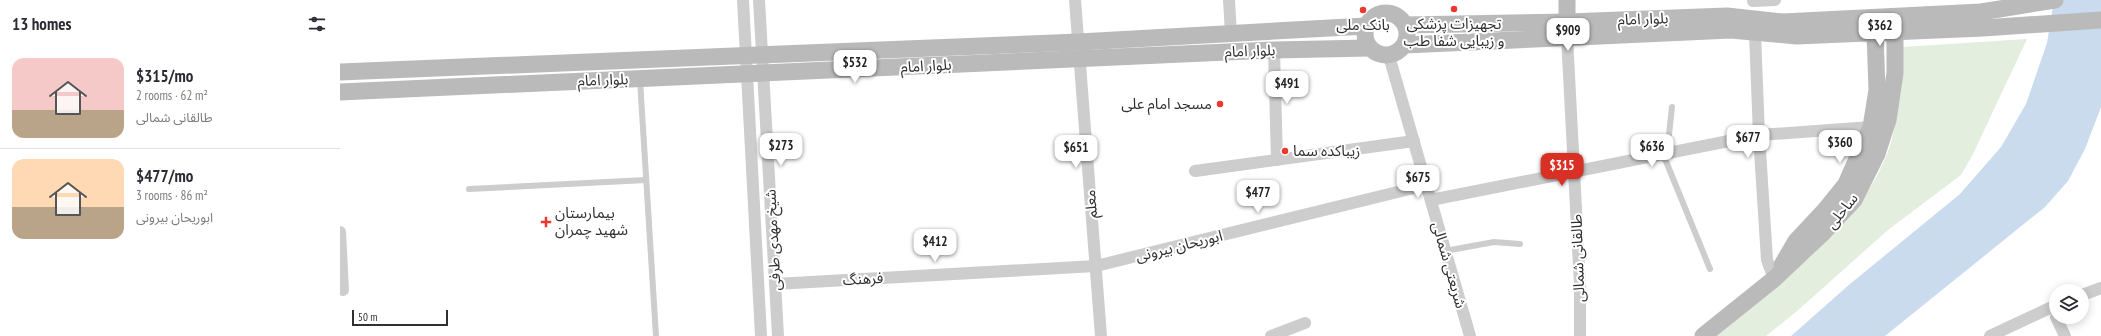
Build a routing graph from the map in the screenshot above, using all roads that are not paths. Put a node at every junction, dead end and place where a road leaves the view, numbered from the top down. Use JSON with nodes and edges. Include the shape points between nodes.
{"nodes":[{"id":1,"x":743,"y":0,"type":"edge"},
{"id":2,"x":759,"y":0,"type":"edge"},
{"id":3,"x":1075,"y":0,"type":"edge"},
{"id":4,"x":1229,"y":0,"type":"edge"},
{"id":5,"x":1566,"y":0,"type":"edge"},
{"id":6,"x":1775,"y":0,"type":"edge"},
{"id":7,"x":2055,"y":0,"type":"edge"},
{"id":8,"x":1753,"y":1,"type":"edge"},
{"id":9,"x":1382,"y":7,"type":"edge"},
{"id":10,"x":2101,"y":20,"type":"edge"},
{"id":11,"x":1406,"y":25,"type":"junction"},
{"id":12,"x":1366,"y":26,"type":"junction"},
{"id":13,"x":1755,"y":26,"type":"junction"},
{"id":14,"x":1567,"y":30,"type":"junction"},
{"id":15,"x":1895,"y":32,"type":"junction"},
{"id":16,"x":1875,"y":33,"type":"junction"},
{"id":17,"x":1231,"y":34,"type":"junction"},
{"id":18,"x":1405,"y":45,"type":"junction"},
{"id":19,"x":1369,"y":48,"type":"junction"},
{"id":20,"x":1274,"y":50,"type":"junction"},
{"id":21,"x":1079,"y":51,"type":"junction"},
{"id":22,"x":754,"y":56,"type":"junction"},
{"id":23,"x":1389,"y":56,"type":"junction"},
{"id":24,"x":340,"y":72,"type":"edge"},
{"id":25,"x":755,"y":74,"type":"junction"},
{"id":26,"x":640,"y":79,"type":"junction"},
{"id":27,"x":340,"y":92,"type":"edge"},
{"id":28,"x":1672,"y":107,"type":"dead end"},
{"id":29,"x":1871,"y":127,"type":"junction"},
{"id":30,"x":1759,"y":135,"type":"junction"},
{"id":31,"x":1414,"y":141,"type":"junction"},
{"id":32,"x":1665,"y":154,"type":"junction"},
{"id":33,"x":1276,"y":160,"type":"junction"},
{"id":34,"x":1195,"y":171,"type":"dead end"},
{"id":35,"x":1574,"y":172,"type":"junction"},
{"id":36,"x":646,"y":180,"type":"junction"},
{"id":37,"x":1426,"y":185,"type":"junction"},
{"id":38,"x":469,"y":189,"type":"dead end"},
{"id":39,"x":1430,"y":200,"type":"junction"},
{"id":40,"x":340,"y":232,"type":"edge"},
{"id":41,"x":1520,"y":244,"type":"dead end"},
{"id":42,"x":1445,"y":251,"type":"junction"},
{"id":43,"x":1096,"y":266,"type":"junction"},
{"id":44,"x":1710,"y":269,"type":"dead end"},
{"id":45,"x":1774,"y":279,"type":"junction"},
{"id":46,"x":775,"y":284,"type":"junction"},
{"id":47,"x":2101,"y":288,"type":"edge"},
{"id":48,"x":343,"y":290,"type":"dead end"},
{"id":49,"x":2089,"y":292,"type":"edge"},
{"id":50,"x":2049,"y":313,"type":"edge"},
{"id":51,"x":1305,"y":322,"type":"dead end"},
{"id":52,"x":2060,"y":324,"type":"edge"},
{"id":53,"x":656,"y":336,"type":"edge"},
{"id":54,"x":761,"y":336,"type":"edge"},
{"id":55,"x":778,"y":336,"type":"edge"},
{"id":56,"x":1101,"y":336,"type":"edge"},
{"id":57,"x":1271,"y":336,"type":"edge"},
{"id":58,"x":1470,"y":336,"type":"edge"},
{"id":59,"x":1580,"y":336,"type":"edge"},
{"id":60,"x":1703,"y":336,"type":"edge"},
{"id":61,"x":1990,"y":336,"type":"edge"},
{"id":62,"x":2065,"y":336,"type":"edge"}],
"edges":[{"from":1,"to":22,"type":"street","name":"شیخ مهدی طرفی"},
{"from":2,"to":22,"type":"street","name":"شیخ مهدی طرفی"},
{"from":3,"to":21,"type":"street","name":"معلم"},
{"from":4,"to":17,"type":"street"},
{"from":5,"to":14,"type":"main road"},
{"from":6,"to":8,"type":"street"},
{"from":7,"to":13,"type":"main road","name":"بلوار امام","via":[[1982,12],[1783,22]]},
{"from":8,"to":13,"type":"street"},
{"from":9,"to":11,"type":"main road"},
{"from":9,"to":12,"type":"main road"},
{"from":10,"to":15,"type":"main road"},
{"from":11,"to":14,"type":"main road","name":"بلوار امام"},
{"from":11,"to":18,"type":"main road"},
{"from":12,"to":17,"type":"main road","name":"بلوار امام"},
{"from":12,"to":19,"type":"main road","via":[[1365,37]]},
{"from":13,"to":14,"type":"main road","name":"بلوار امام","via":[[1731,30]]},
{"from":13,"to":14,"type":"main road","name":"بلوار امام","via":[[1727,16]]},
{"from":13,"to":16,"type":"main road","via":[[1796,36]]},
{"from":13,"to":30,"type":"street"},
{"from":14,"to":18,"type":"main road","name":"بلوار امام"},
{"from":14,"to":35,"type":"street","name":"طالقانی شمالی"},
{"from":15,"to":16,"type":"main road"},
{"from":15,"to":45,"type":"main road","name":"ساحلی","via":[[1895,73],[1888,120],[1877,154],[1858,193],[1823,233]]},
{"from":16,"to":29,"type":"main road","name":"ساحلی","via":[[1877,90]]},
{"from":17,"to":21,"type":"main road","name":"بلوار امام"},
{"from":18,"to":23,"type":"main road"},
{"from":19,"to":20,"type":"main road","name":"بلوار امام"},
{"from":19,"to":23,"type":"main road","via":[[1378,54]]},
{"from":20,"to":21,"type":"main road","name":"بلوار امام"},
{"from":20,"to":33,"type":"street"},
{"from":21,"to":22,"type":"main road","name":"بلوار امام"},
{"from":21,"to":25,"type":"main road","name":"بلوار امام"},
{"from":21,"to":43,"type":"street","name":"معلم"},
{"from":22,"to":24,"type":"main road","name":"بلوار امام"},
{"from":22,"to":25,"type":"street","name":"شیخ مهدی طرفی"},
{"from":23,"to":31,"type":"street","name":"شریعتی شمالی"},
{"from":25,"to":26,"type":"main road","name":"بلوار امام"},
{"from":25,"to":46,"type":"street","name":"شیخ مهدی طرفی"},
{"from":25,"to":54,"type":"street","name":"شیخ مهدی طرفی"},
{"from":26,"to":27,"type":"main road","name":"بلوار امام"},
{"from":26,"to":36,"type":"lane"},
{"from":28,"to":32,"type":"lane"},
{"from":29,"to":30,"type":"street"},
{"from":29,"to":45,"type":"main road","name":"ساحلی","via":[[1846,184],[1796,241]]},
{"from":30,"to":32,"type":"street"},
{"from":30,"to":45,"type":"street","via":[[1767,260]]},
{"from":31,"to":33,"type":"street"},
{"from":31,"to":37,"type":"street","name":"شریعتی شمالی"},
{"from":32,"to":35,"type":"street"},
{"from":32,"to":44,"type":"lane"},
{"from":33,"to":34,"type":"street"},
{"from":35,"to":39,"type":"street"},
{"from":35,"to":59,"type":"street","name":"طالقانی شمالی"},
{"from":36,"to":38,"type":"lane"},
{"from":36,"to":53,"type":"lane"},
{"from":37,"to":39,"type":"street","name":"شریعتی شمالی"},
{"from":37,"to":43,"type":"street","name":"ابوریحان بیرونی"},
{"from":39,"to":42,"type":"street","name":"شریعتی شمالی"},
{"from":40,"to":48,"type":"street"},
{"from":41,"to":42,"type":"lane","via":[[1494,242]]},
{"from":42,"to":58,"type":"street","name":"شریعتی شمالی"},
{"from":43,"to":46,"type":"street","name":"فرهنگ"},
{"from":43,"to":56,"type":"street","name":"معلم"},
{"from":45,"to":60,"type":"main road","name":"ساحلی"},
{"from":46,"to":55,"type":"street","name":"شیخ مهدی طرفی"},
{"from":47,"to":49,"type":"street"},
{"from":50,"to":61,"type":"street"},
{"from":51,"to":57,"type":"street"},
{"from":52,"to":62,"type":"street"}]}
